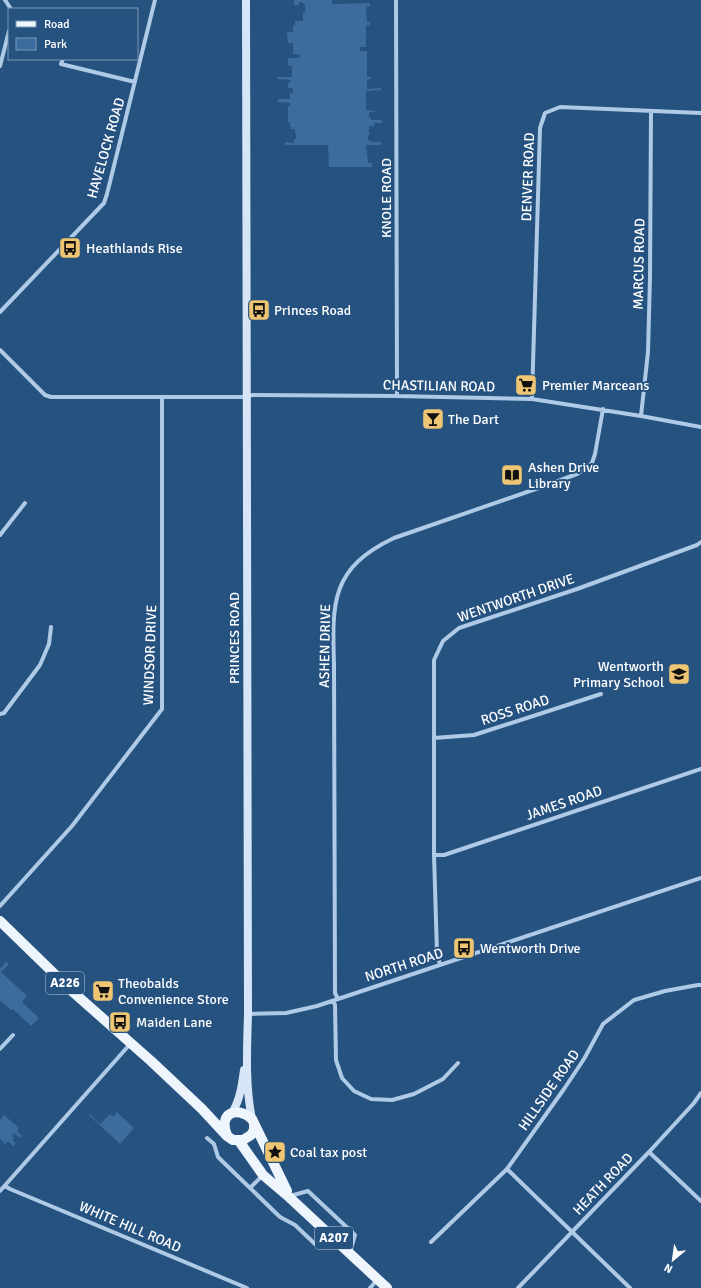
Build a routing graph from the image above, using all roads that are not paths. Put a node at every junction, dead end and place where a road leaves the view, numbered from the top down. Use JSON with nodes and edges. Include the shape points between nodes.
{"nodes":[{"id":1,"x":155,"y":0,"type":"edge"},
{"id":2,"x":246,"y":0,"type":"edge"},
{"id":3,"x":396,"y":0,"type":"edge"},
{"id":4,"x":8,"y":35,"type":"edge"},
{"id":5,"x":63,"y":60,"type":"edge"},
{"id":6,"x":0,"y":66,"type":"edge"},
{"id":7,"x":135,"y":82,"type":"junction"},
{"id":8,"x":651,"y":111,"type":"junction"},
{"id":9,"x":701,"y":112,"type":"edge"},
{"id":10,"x":0,"y":312,"type":"edge"},
{"id":11,"x":0,"y":350,"type":"edge"},
{"id":12,"x":162,"y":396,"type":"junction"},
{"id":13,"x":247,"y":396,"type":"junction"},
{"id":14,"x":397,"y":396,"type":"junction"},
{"id":15,"x":532,"y":399,"type":"junction"},
{"id":16,"x":603,"y":409,"type":"junction"},
{"id":17,"x":641,"y":416,"type":"junction"},
{"id":18,"x":701,"y":427,"type":"edge"},
{"id":19,"x":24,"y":503,"type":"dead end"},
{"id":20,"x":0,"y":535,"type":"edge"},
{"id":21,"x":701,"y":542,"type":"edge"},
{"id":22,"x":51,"y":627,"type":"dead end"},
{"id":23,"x":601,"y":694,"type":"dead end"},
{"id":24,"x":0,"y":714,"type":"edge"},
{"id":25,"x":434,"y":738,"type":"junction"},
{"id":26,"x":701,"y":769,"type":"edge"},
{"id":27,"x":434,"y":855,"type":"junction"},
{"id":28,"x":701,"y":878,"type":"edge"},
{"id":29,"x":0,"y":906,"type":"edge"},
{"id":30,"x":0,"y":921,"type":"edge"},
{"id":31,"x":440,"y":965,"type":"junction"},
{"id":32,"x":701,"y":985,"type":"edge"},
{"id":33,"x":335,"y":1000,"type":"junction"},
{"id":34,"x":248,"y":1014,"type":"junction"},
{"id":35,"x":13,"y":1035,"type":"dead end"},
{"id":36,"x":132,"y":1043,"type":"junction"},
{"id":37,"x":0,"y":1049,"type":"edge"},
{"id":38,"x":246,"y":1059,"type":"junction"},
{"id":39,"x":458,"y":1063,"type":"dead end"},
{"id":40,"x":701,"y":1093,"type":"edge"},
{"id":41,"x":202,"y":1109,"type":"junction"},
{"id":42,"x":230,"y":1115,"type":"junction"},
{"id":43,"x":253,"y":1123,"type":"junction"},
{"id":44,"x":227,"y":1136,"type":"junction"},
{"id":45,"x":207,"y":1138,"type":"dead end"},
{"id":46,"x":239,"y":1141,"type":"junction"},
{"id":47,"x":649,"y":1152,"type":"junction"},
{"id":48,"x":507,"y":1169,"type":"junction"},
{"id":49,"x":263,"y":1175,"type":"junction"},
{"id":50,"x":5,"y":1186,"type":"junction"},
{"id":51,"x":250,"y":1188,"type":"junction"},
{"id":52,"x":0,"y":1191,"type":"edge"},
{"id":53,"x":289,"y":1197,"type":"junction"},
{"id":54,"x":701,"y":1201,"type":"edge"},
{"id":55,"x":573,"y":1232,"type":"junction"},
{"id":56,"x":332,"y":1236,"type":"junction"},
{"id":57,"x":432,"y":1242,"type":"dead end"},
{"id":58,"x":350,"y":1252,"type":"junction"},
{"id":59,"x":378,"y":1280,"type":"junction"},
{"id":60,"x":247,"y":1288,"type":"edge"},
{"id":61,"x":370,"y":1288,"type":"edge"},
{"id":62,"x":387,"y":1288,"type":"edge"},
{"id":63,"x":518,"y":1288,"type":"edge"},
{"id":64,"x":630,"y":1288,"type":"edge"}],
"edges":[{"from":1,"to":7,"type":"street","name":"HAVELOCK ROAD"},
{"from":2,"to":13,"type":"main road","name":"PRINCES ROAD"},
{"from":3,"to":14,"type":"street","name":"KNOLE ROAD"},
{"from":4,"to":6,"type":"street"},
{"from":5,"to":7,"type":"street","via":[[61,64]]},
{"from":7,"to":10,"type":"street","name":"HAVELOCK ROAD","via":[[104,203]]},
{"from":8,"to":9,"type":"street","name":"DENVER ROAD"},
{"from":8,"to":15,"type":"street","name":"DENVER ROAD","via":[[560,107],[545,113],[540,128]]},
{"from":8,"to":17,"type":"street","name":"MARCUS ROAD","via":[[648,352]]},
{"from":11,"to":12,"type":"street","via":[[51,397]]},
{"from":12,"to":13,"type":"street"},
{"from":12,"to":29,"type":"street","name":"WINDSOR DRIVE","via":[[162,709],[72,826]]},
{"from":13,"to":14,"type":"street","name":"CHASTILIAN ROAD"},
{"from":13,"to":34,"type":"main road","name":"PRINCES ROAD"},
{"from":14,"to":15,"type":"street","name":"CHASTILIAN ROAD"},
{"from":15,"to":16,"type":"street","name":"CHASTILIAN ROAD"},
{"from":16,"to":17,"type":"street","name":"CHASTILIAN ROAD"},
{"from":16,"to":33,"type":"street","name":"ASHEN DRIVE","via":[[595,454],[592,463],[585,469],[550,484],[378,545],[350,570],[340,588],[333,626]]},
{"from":17,"to":18,"type":"street","name":"CHASTILIAN ROAD"},
{"from":19,"to":20,"type":"street"},
{"from":21,"to":25,"type":"street","name":"WENTWORTH DRIVE","via":[[577,589],[459,628],[443,641],[434,660]]},
{"from":22,"to":24,"type":"street","via":[[49,644],[40,665],[4,713]]},
{"from":23,"to":25,"type":"street","name":"ROSS ROAD","via":[[474,735]]},
{"from":25,"to":27,"type":"street","name":"WENTWORTH DRIVE"},
{"from":26,"to":27,"type":"street","name":"JAMES ROAD","via":[[444,855]]},
{"from":27,"to":31,"type":"street","name":"WENTWORTH DRIVE","via":[[437,952]]},
{"from":28,"to":31,"type":"street","name":"NORTH ROAD"},
{"from":30,"to":36,"type":"main road","number":"A226","via":[[73,992]]},
{"from":31,"to":33,"type":"street","name":"NORTH ROAD"},
{"from":32,"to":48,"type":"street","name":"HILLSIDE ROAD","via":[[665,991],[634,1000],[603,1024],[584,1059]]},
{"from":33,"to":34,"type":"street","name":"NORTH ROAD","via":[[296,1012]]},
{"from":33,"to":39,"type":"street","name":"ASHEN DRIVE","via":[[336,1060],[342,1078],[354,1091],[371,1099],[392,1100],[414,1094],[443,1079]]},
{"from":34,"to":38,"type":"main road","name":"PRINCES ROAD"},
{"from":35,"to":37,"type":"street"},
{"from":36,"to":41,"type":"main road","number":"A226"},
{"from":36,"to":50,"type":"street"},
{"from":38,"to":42,"type":"main road","name":"PRINCES ROAD","via":[[237,1106]]},
{"from":38,"to":43,"type":"main road","name":"PRINCES ROAD"},
{"from":40,"to":47,"type":"street","name":"HEATH ROAD"},
{"from":41,"to":42,"type":"main road","number":"A226","via":[[221,1116]]},
{"from":41,"to":44,"type":"main road","number":"A226"},
{"from":42,"to":43,"type":"main road","via":[[245,1113]]},
{"from":42,"to":44,"type":"main road","via":[[224,1122]]},
{"from":43,"to":46,"type":"main road","via":[[253,1132],[248,1138]]},
{"from":43,"to":53,"type":"main road","number":"A207"},
{"from":44,"to":46,"type":"main road"},
{"from":45,"to":51,"type":"street","via":[[214,1144],[218,1157]]},
{"from":46,"to":49,"type":"main road","number":"A207"},
{"from":47,"to":54,"type":"street"},
{"from":47,"to":55,"type":"street","name":"HEATH ROAD"},
{"from":48,"to":55,"type":"street"},
{"from":48,"to":57,"type":"street","name":"HILLSIDE ROAD"},
{"from":49,"to":51,"type":"street"},
{"from":49,"to":53,"type":"main road","number":"A207"},
{"from":50,"to":52,"type":"street"},
{"from":50,"to":60,"type":"street","name":"WHITE HILL ROAD"},
{"from":51,"to":56,"type":"street","via":[[280,1217],[294,1225],[315,1244],[327,1242]]},
{"from":53,"to":56,"type":"main road","number":"A207"},
{"from":53,"to":58,"type":"street","via":[[308,1191],[355,1235]]},
{"from":55,"to":63,"type":"street","name":"HEATH ROAD"},
{"from":55,"to":64,"type":"street"},
{"from":56,"to":58,"type":"main road","number":"A207"},
{"from":58,"to":59,"type":"main road","number":"A207"},
{"from":59,"to":61,"type":"street"},
{"from":59,"to":62,"type":"main road","number":"A207"}]}
